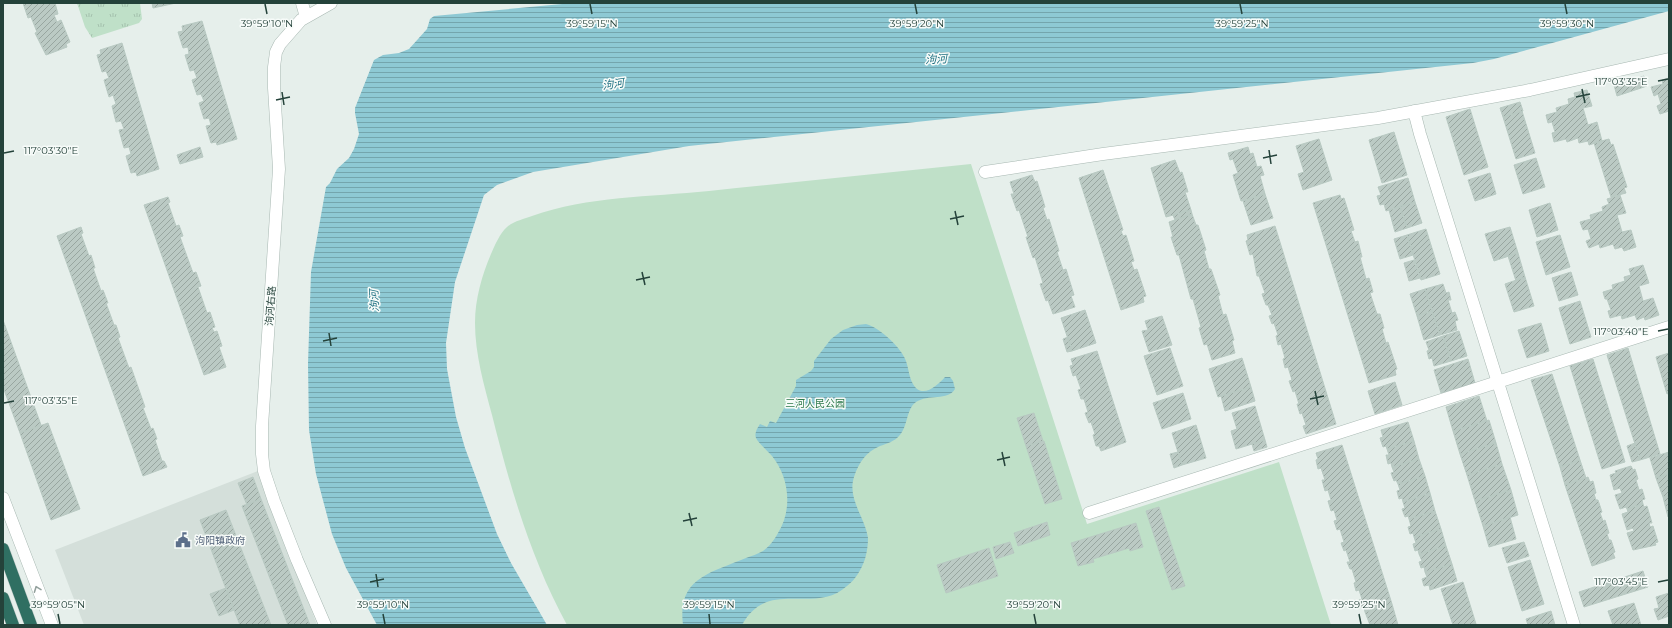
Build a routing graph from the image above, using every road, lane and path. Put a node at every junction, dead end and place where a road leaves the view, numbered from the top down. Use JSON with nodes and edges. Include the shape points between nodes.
{"nodes":[{"id":1,"x":302,"y":3,"type":"edge"},
{"id":2,"x":331,"y":3,"type":"edge"},
{"id":3,"x":306,"y":17,"type":"junction"},
{"id":4,"x":1669,"y":59,"type":"edge"},
{"id":5,"x":1414,"y":111,"type":"junction"},
{"id":6,"x":985,"y":172,"type":"dead end"},
{"id":7,"x":1669,"y":327,"type":"edge"},
{"id":8,"x":1498,"y":382,"type":"junction"},
{"id":9,"x":3,"y":498,"type":"edge"},
{"id":10,"x":1089,"y":513,"type":"dead end"},
{"id":11,"x":3,"y":549,"type":"edge"},
{"id":12,"x":3,"y":598,"type":"edge"},
{"id":13,"x":13,"y":625,"type":"edge"},
{"id":14,"x":31,"y":625,"type":"edge"},
{"id":15,"x":52,"y":625,"type":"edge"},
{"id":16,"x":325,"y":625,"type":"edge"},
{"id":17,"x":1574,"y":625,"type":"edge"}],
"edges":[{"from":1,"to":3,"type":"street"},
{"from":2,"to":3,"type":"street","name":"泃河右路"},
{"from":3,"to":16,"type":"street","name":"泃河右路","via":[[280,44],[274,67],[278,169],[262,454],[264,471],[274,501]]},
{"from":4,"to":5,"type":"street","via":[[1553,85]]},
{"from":5,"to":6,"type":"street"},
{"from":5,"to":8,"type":"street"},
{"from":7,"to":8,"type":"street"},
{"from":8,"to":10,"type":"street"},
{"from":8,"to":17,"type":"street"},
{"from":15,"to":9,"type":"street","one_way":true},
{"from":11,"to":14,"type":"highway"},
{"from":12,"to":13,"type":"highway"}]}
